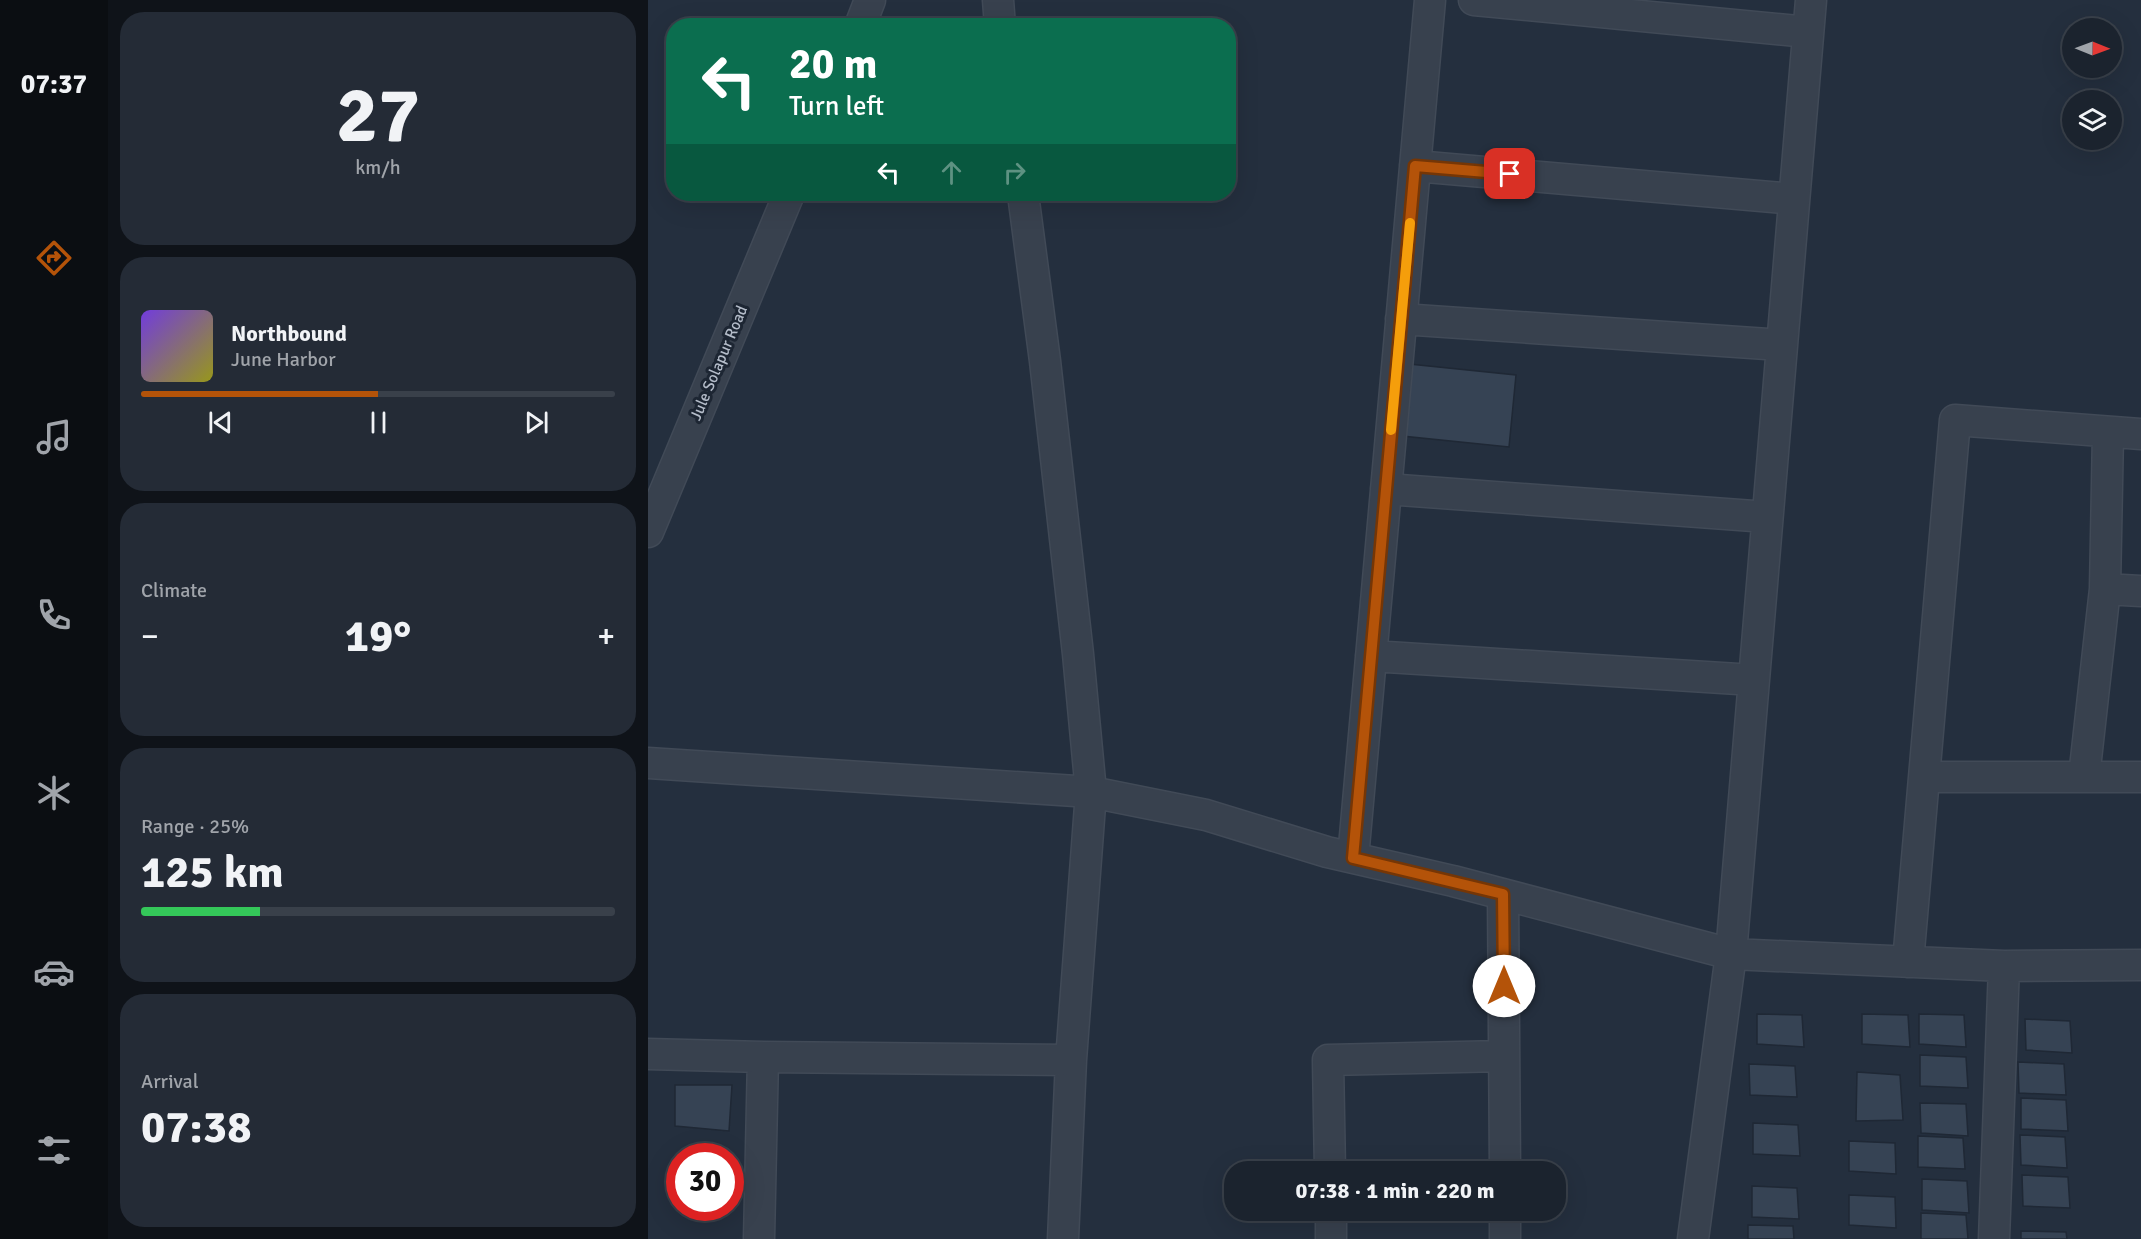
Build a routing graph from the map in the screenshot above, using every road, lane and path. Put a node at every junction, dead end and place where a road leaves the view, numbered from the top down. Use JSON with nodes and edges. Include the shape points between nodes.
{"nodes":[{"id":1,"x":870,"y":0,"type":"edge"},
{"id":2,"x":998,"y":0,"type":"edge"},
{"id":3,"x":1430,"y":0,"type":"edge"},
{"id":4,"x":1474,"y":0,"type":"edge"},
{"id":5,"x":1810,"y":0,"type":"edge"},
{"id":6,"x":863,"y":18,"type":"edge"},
{"id":7,"x":999,"y":18,"type":"edge"},
{"id":8,"x":1808,"y":32,"type":"junction"},
{"id":9,"x":1415,"y":166,"type":"junction"},
{"id":10,"x":1794,"y":199,"type":"junction"},
{"id":11,"x":786,"y":201,"type":"edge"},
{"id":12,"x":1024,"y":201,"type":"edge"},
{"id":13,"x":1401,"y":318,"type":"junction"},
{"id":14,"x":1782,"y":345,"type":"junction"},
{"id":15,"x":2108,"y":432,"type":"junction"},
{"id":16,"x":2141,"y":434,"type":"edge"},
{"id":17,"x":1386,"y":489,"type":"junction"},
{"id":18,"x":1767,"y":517,"type":"junction"},
{"id":19,"x":648,"y":532,"type":"edge"},
{"id":20,"x":2105,"y":589,"type":"junction"},
{"id":21,"x":2141,"y":591,"type":"edge"},
{"id":22,"x":1371,"y":656,"type":"junction"},
{"id":23,"x":1754,"y":680,"type":"junction"},
{"id":24,"x":648,"y":764,"type":"edge"},
{"id":25,"x":1924,"y":777,"type":"junction"},
{"id":26,"x":2084,"y":777,"type":"junction"},
{"id":27,"x":2141,"y":777,"type":"edge"},
{"id":28,"x":1091,"y":792,"type":"junction"},
{"id":29,"x":1353,"y":858,"type":"junction"},
{"id":30,"x":1503,"y":894,"type":"junction"},
{"id":31,"x":1731,"y":954,"type":"junction"},
{"id":32,"x":1908,"y":962,"type":"junction"},
{"id":33,"x":2141,"y":965,"type":"edge"},
{"id":34,"x":2004,"y":966,"type":"junction"},
{"id":35,"x":648,"y":1054,"type":"edge"},
{"id":36,"x":1504,"y":1056,"type":"junction"},
{"id":37,"x":763,"y":1058,"type":"junction"},
{"id":38,"x":1071,"y":1060,"type":"junction"},
{"id":39,"x":1330,"y":1161,"type":"edge"},
{"id":40,"x":1505,"y":1161,"type":"edge"},
{"id":41,"x":1330,"y":1221,"type":"edge"},
{"id":42,"x":1505,"y":1221,"type":"edge"},
{"id":43,"x":759,"y":1239,"type":"edge"},
{"id":44,"x":1063,"y":1239,"type":"edge"},
{"id":45,"x":1331,"y":1239,"type":"edge"},
{"id":46,"x":1506,"y":1239,"type":"edge"},
{"id":47,"x":1692,"y":1239,"type":"edge"},
{"id":48,"x":1994,"y":1239,"type":"edge"}],
"edges":[{"from":1,"to":6,"type":"street"},
{"from":2,"to":7,"type":"street"},
{"from":3,"to":9,"type":"street"},
{"from":4,"to":8,"type":"street"},
{"from":5,"to":8,"type":"street"},
{"from":8,"to":10,"type":"street"},
{"from":9,"to":10,"type":"street"},
{"from":9,"to":13,"type":"street"},
{"from":10,"to":14,"type":"street"},
{"from":11,"to":19,"type":"street","name":"Jule Solapur Road"},
{"from":12,"to":28,"type":"street"},
{"from":13,"to":14,"type":"street"},
{"from":13,"to":17,"type":"street"},
{"from":14,"to":18,"type":"street"},
{"from":15,"to":16,"type":"street"},
{"from":15,"to":20,"type":"street"},
{"from":15,"to":25,"type":"street","via":[[1955,420]]},
{"from":17,"to":18,"type":"street"},
{"from":17,"to":22,"type":"street"},
{"from":18,"to":23,"type":"street"},
{"from":20,"to":21,"type":"street"},
{"from":20,"to":26,"type":"street"},
{"from":22,"to":23,"type":"street"},
{"from":22,"to":29,"type":"street"},
{"from":23,"to":31,"type":"street"},
{"from":24,"to":28,"type":"street"},
{"from":25,"to":26,"type":"street"},
{"from":25,"to":32,"type":"street"},
{"from":26,"to":27,"type":"street"},
{"from":28,"to":29,"type":"street","via":[[1206,814]]},
{"from":28,"to":38,"type":"street"},
{"from":29,"to":30,"type":"street"},
{"from":30,"to":31,"type":"street"},
{"from":30,"to":36,"type":"street"},
{"from":31,"to":32,"type":"street"},
{"from":31,"to":47,"type":"street"},
{"from":32,"to":34,"type":"street"},
{"from":33,"to":34,"type":"street"},
{"from":34,"to":48,"type":"street"},
{"from":35,"to":37,"type":"street"},
{"from":36,"to":39,"type":"street","via":[[1328,1060]]},
{"from":36,"to":40,"type":"street"},
{"from":37,"to":38,"type":"street"},
{"from":37,"to":43,"type":"street"},
{"from":38,"to":44,"type":"street"},
{"from":41,"to":45,"type":"street"},
{"from":42,"to":46,"type":"street"}]}
